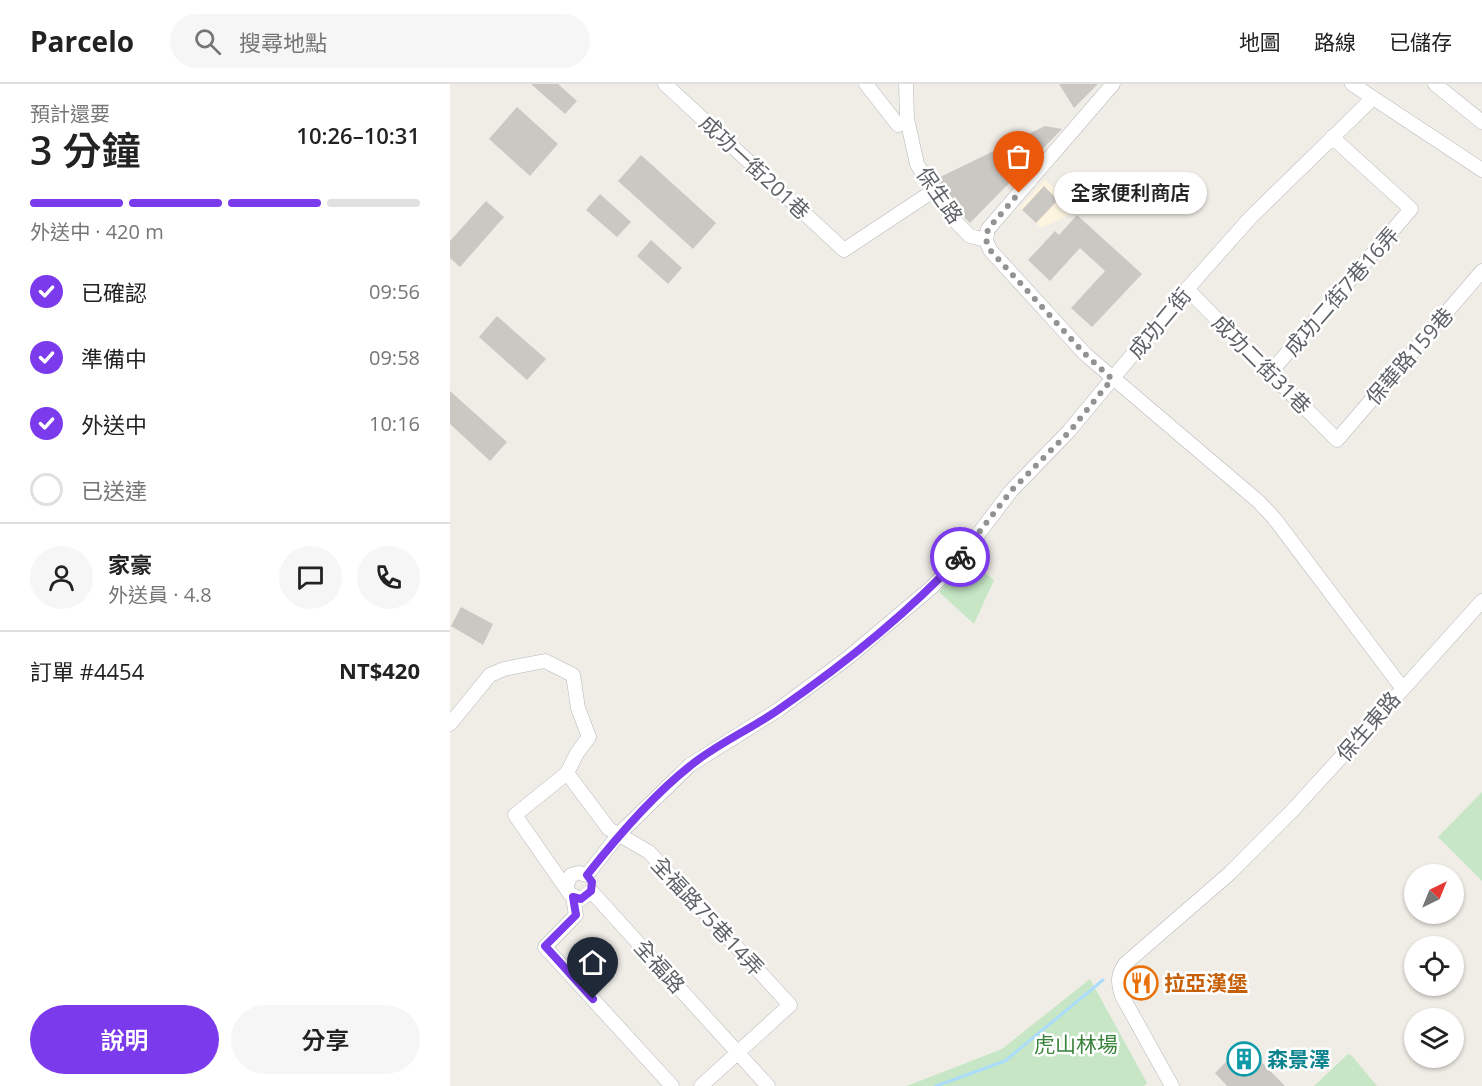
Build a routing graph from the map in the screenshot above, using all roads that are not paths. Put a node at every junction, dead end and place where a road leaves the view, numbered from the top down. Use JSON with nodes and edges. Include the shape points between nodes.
{"nodes":[{"id":1,"x":665,"y":84,"type":"edge"},
{"id":2,"x":866,"y":84,"type":"edge"},
{"id":3,"x":906,"y":84,"type":"edge"},
{"id":4,"x":1113,"y":84,"type":"edge"},
{"id":5,"x":1352,"y":84,"type":"edge"},
{"id":6,"x":1435,"y":84,"type":"edge"},
{"id":7,"x":1373,"y":98,"type":"junction"},
{"id":8,"x":907,"y":119,"type":"junction"},
{"id":9,"x":1482,"y":122,"type":"edge"},
{"id":10,"x":1332,"y":137,"type":"junction"},
{"id":11,"x":1482,"y":170,"type":"edge"},
{"id":12,"x":933,"y":191,"type":"junction"},
{"id":13,"x":986,"y":240,"type":"junction"},
{"id":14,"x":1482,"y":271,"type":"edge"},
{"id":15,"x":1187,"y":289,"type":"junction"},
{"id":16,"x":1270,"y":373,"type":"junction"},
{"id":17,"x":1112,"y":379,"type":"junction"},
{"id":18,"x":1337,"y":440,"type":"joint"},
{"id":19,"x":1482,"y":601,"type":"edge"},
{"id":20,"x":1403,"y":689,"type":"junction"},
{"id":21,"x":450,"y":724,"type":"edge"},
{"id":22,"x":567,"y":773,"type":"junction"},
{"id":23,"x":619,"y":834,"type":"junction"},
{"id":24,"x":581,"y":874,"type":"junction"},
{"id":25,"x":591,"y":891,"type":"junction"},
{"id":26,"x":571,"y":896,"type":"junction"},
{"id":27,"x":738,"y":1052,"type":"junction"},
{"id":28,"x":672,"y":1086,"type":"edge"},
{"id":29,"x":701,"y":1086,"type":"edge"},
{"id":30,"x":768,"y":1086,"type":"edge"},
{"id":31,"x":1172,"y":1086,"type":"edge"}],
"edges":[{"from":1,"to":12,"type":"street","name":"成功一街201巷","via":[[844,250]]},
{"from":2,"to":8,"type":"street","via":[[898,124]]},
{"from":3,"to":8,"type":"street","name":"保生路"},
{"from":4,"to":13,"type":"street","via":[[988,229]]},
{"from":5,"to":7,"type":"street"},
{"from":6,"to":9,"type":"street"},
{"from":7,"to":10,"type":"street","name":"成功二街"},
{"from":7,"to":11,"type":"street"},
{"from":8,"to":12,"type":"street","name":"保生路","via":[[917,164]]},
{"from":10,"to":15,"type":"street","name":"成功二街","via":[[1251,217]]},
{"from":10,"to":16,"type":"street","name":"成功二街7巷16弄","via":[[1411,209]]},
{"from":12,"to":13,"type":"street","name":"保生路","via":[[970,236]]},
{"from":13,"to":17,"type":"street","name":"保生路","via":[[990,250]]},
{"from":14,"to":18,"type":"street","name":"保華路159巷"},
{"from":15,"to":16,"type":"street","name":"成功二街31巷"},
{"from":15,"to":17,"type":"street","name":"成功二街"},
{"from":16,"to":18,"type":"street","name":"成功二街31巷"},
{"from":17,"to":20,"type":"street","name":"保生東路","via":[[1259,502]]},
{"from":17,"to":23,"type":"street","name":"成功二街","via":[[1070,431],[1011,491],[964,553],[932,587],[778,710],[690,765]]},
{"from":19,"to":20,"type":"street"},
{"from":20,"to":31,"type":"street","name":"保生東路","via":[[1238,866],[1119,973],[1122,996]]},
{"from":21,"to":22,"type":"street","via":[[490,675],[545,661],[573,675],[578,708],[589,737]]},
{"from":22,"to":23,"type":"street","name":"全福路75巷14弄","via":[[609,829]]},
{"from":22,"to":26,"type":"street","via":[[516,815]]},
{"from":23,"to":24,"type":"street","name":"成功二街"},
{"from":23,"to":27,"type":"street","name":"全福路75巷14弄","via":[[650,852],[790,1005]]},
{"from":24,"to":25,"type":"street","via":[[592,882]]},
{"from":24,"to":26,"type":"street","via":[[567,882]]},
{"from":25,"to":26,"type":"street","via":[[581,899]]},
{"from":25,"to":27,"type":"street","name":"全福路"},
{"from":26,"to":28,"type":"street","via":[[576,915],[545,946]]},
{"from":27,"to":29,"type":"street"},
{"from":27,"to":30,"type":"street","name":"全福路"}]}
